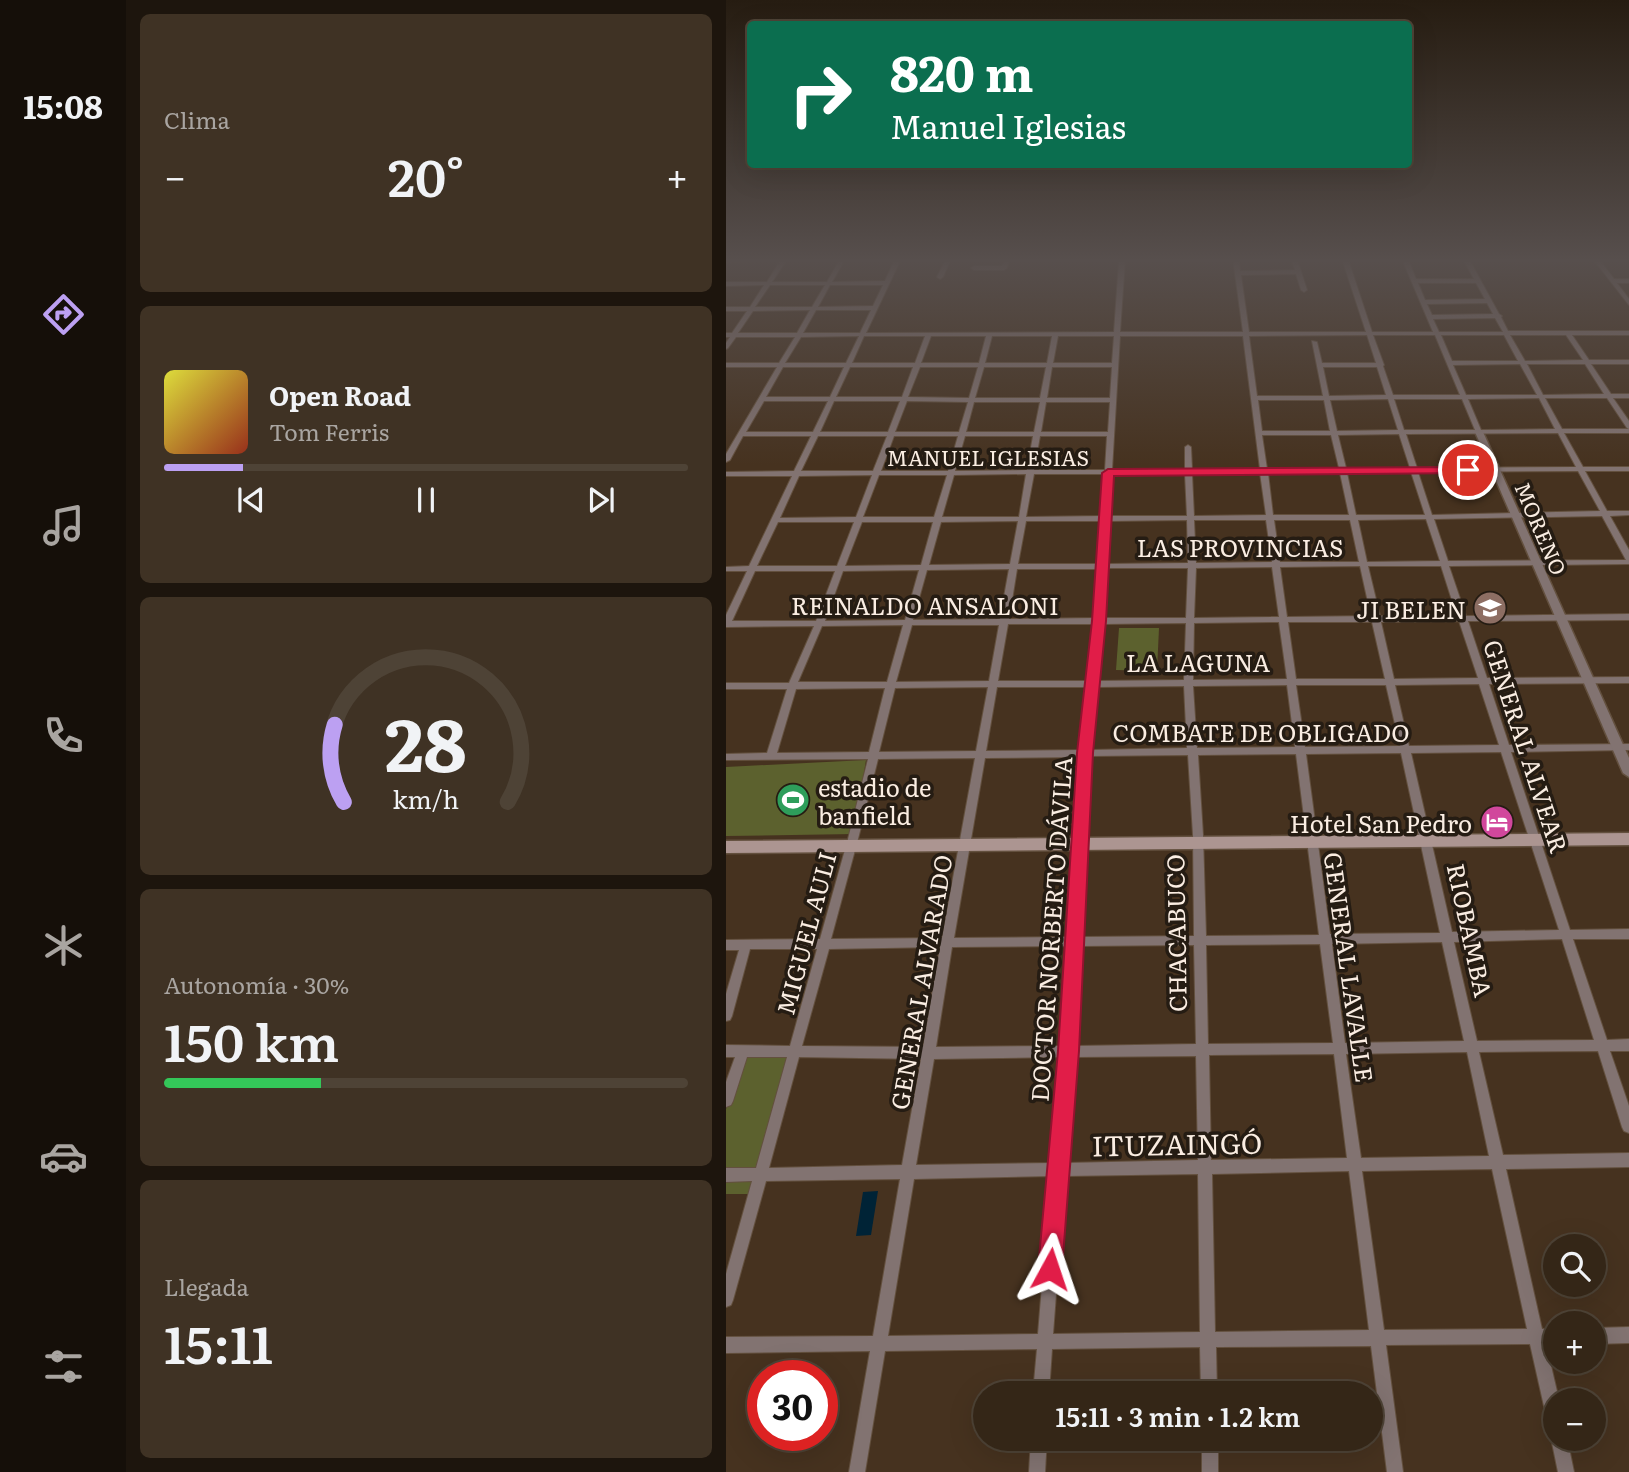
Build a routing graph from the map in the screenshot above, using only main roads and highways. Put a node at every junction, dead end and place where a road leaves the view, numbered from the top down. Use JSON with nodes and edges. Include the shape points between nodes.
{"nodes":[{"id":1,"x":1629,"y":831,"type":"edge"},
{"id":2,"x":1533,"y":836,"type":"junction"},
{"id":3,"x":726,"y":839,"type":"edge"},
{"id":4,"x":1629,"y":839,"type":"edge"},
{"id":5,"x":852,"y":842,"type":"junction"},
{"id":6,"x":726,"y":848,"type":"edge"}],
"edges":[{"from":1,"to":2,"type":"main road"},
{"from":2,"to":4,"type":"main road"},
{"from":2,"to":5,"type":"main road"},
{"from":3,"to":5,"type":"main road"},
{"from":5,"to":6,"type":"main road"}]}
